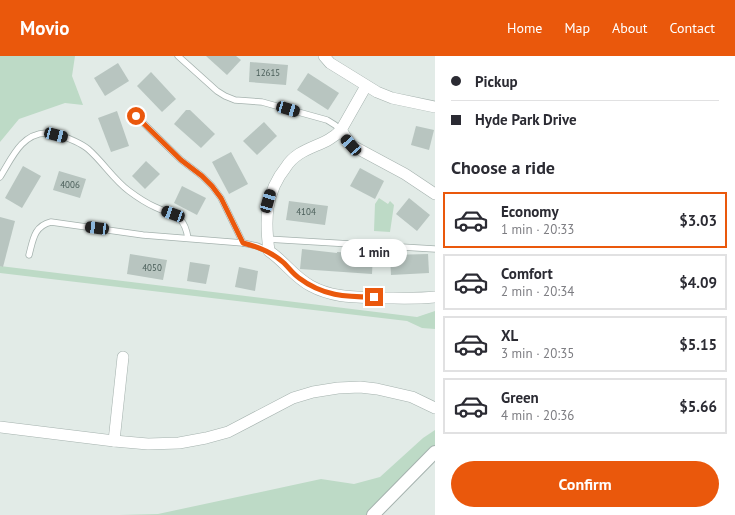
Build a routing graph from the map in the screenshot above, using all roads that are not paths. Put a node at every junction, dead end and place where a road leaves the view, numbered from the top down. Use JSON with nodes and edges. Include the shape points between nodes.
{"nodes":[{"id":1,"x":178,"y":56,"type":"edge"},
{"id":2,"x":324,"y":56,"type":"edge"},
{"id":3,"x":366,"y":86,"type":"junction"},
{"id":4,"x":435,"y":107,"type":"edge"},
{"id":5,"x":136,"y":116,"type":"dead end"},
{"id":6,"x":341,"y":130,"type":"junction"},
{"id":7,"x":0,"y":177,"type":"edge"},
{"id":8,"x":435,"y":194,"type":"edge"},
{"id":9,"x":188,"y":238,"type":"junction"},
{"id":10,"x":267,"y":239,"type":"junction"},
{"id":11,"x":243,"y":243,"type":"junction"},
{"id":12,"x":435,"y":249,"type":"edge"},
{"id":13,"x":269,"y":252,"type":"junction"},
{"id":14,"x":29,"y":255,"type":"dead end"},
{"id":15,"x":435,"y":297,"type":"edge"},
{"id":16,"x":123,"y":357,"type":"dead end"},
{"id":17,"x":435,"y":408,"type":"edge"},
{"id":18,"x":0,"y":427,"type":"edge"},
{"id":19,"x":114,"y":441,"type":"junction"},
{"id":20,"x":435,"y":452,"type":"edge"},
{"id":21,"x":374,"y":515,"type":"edge"}],
"edges":[{"from":1,"to":6,"type":"lane","via":[[225,96],[235,100],[262,102],[320,118],[335,124]]},
{"from":2,"to":3,"type":"street","via":[[330,63]]},
{"from":3,"to":4,"type":"street","via":[[392,98]]},
{"from":3,"to":6,"type":"street"},
{"from":5,"to":11,"type":"lane","via":[[212,186],[221,198]]},
{"from":6,"to":8,"type":"street","via":[[351,145],[405,174]]},
{"from":6,"to":10,"type":"street","via":[[328,141],[299,154],[278,176],[268,201]]},
{"from":7,"to":9,"type":"lane","via":[[20,145],[32,136],[47,133],[66,138],[88,148],[128,190],[176,216],[182,222]]},
{"from":9,"to":11,"type":"lane"},
{"from":9,"to":14,"type":"lane","via":[[143,235],[51,222],[36,232]]},
{"from":10,"to":12,"type":"lane"},
{"from":10,"to":13,"type":"street"},
{"from":11,"to":13,"type":"lane"},
{"from":13,"to":15,"type":"street","via":[[299,278],[329,294],[345,297]]},
{"from":16,"to":19,"type":"street"},
{"from":17,"to":19,"type":"street","via":[[412,397],[377,389],[360,386],[338,388],[293,398],[228,432],[206,438],[179,443]]},
{"from":18,"to":19,"type":"street"},
{"from":20,"to":21,"type":"street"}]}
